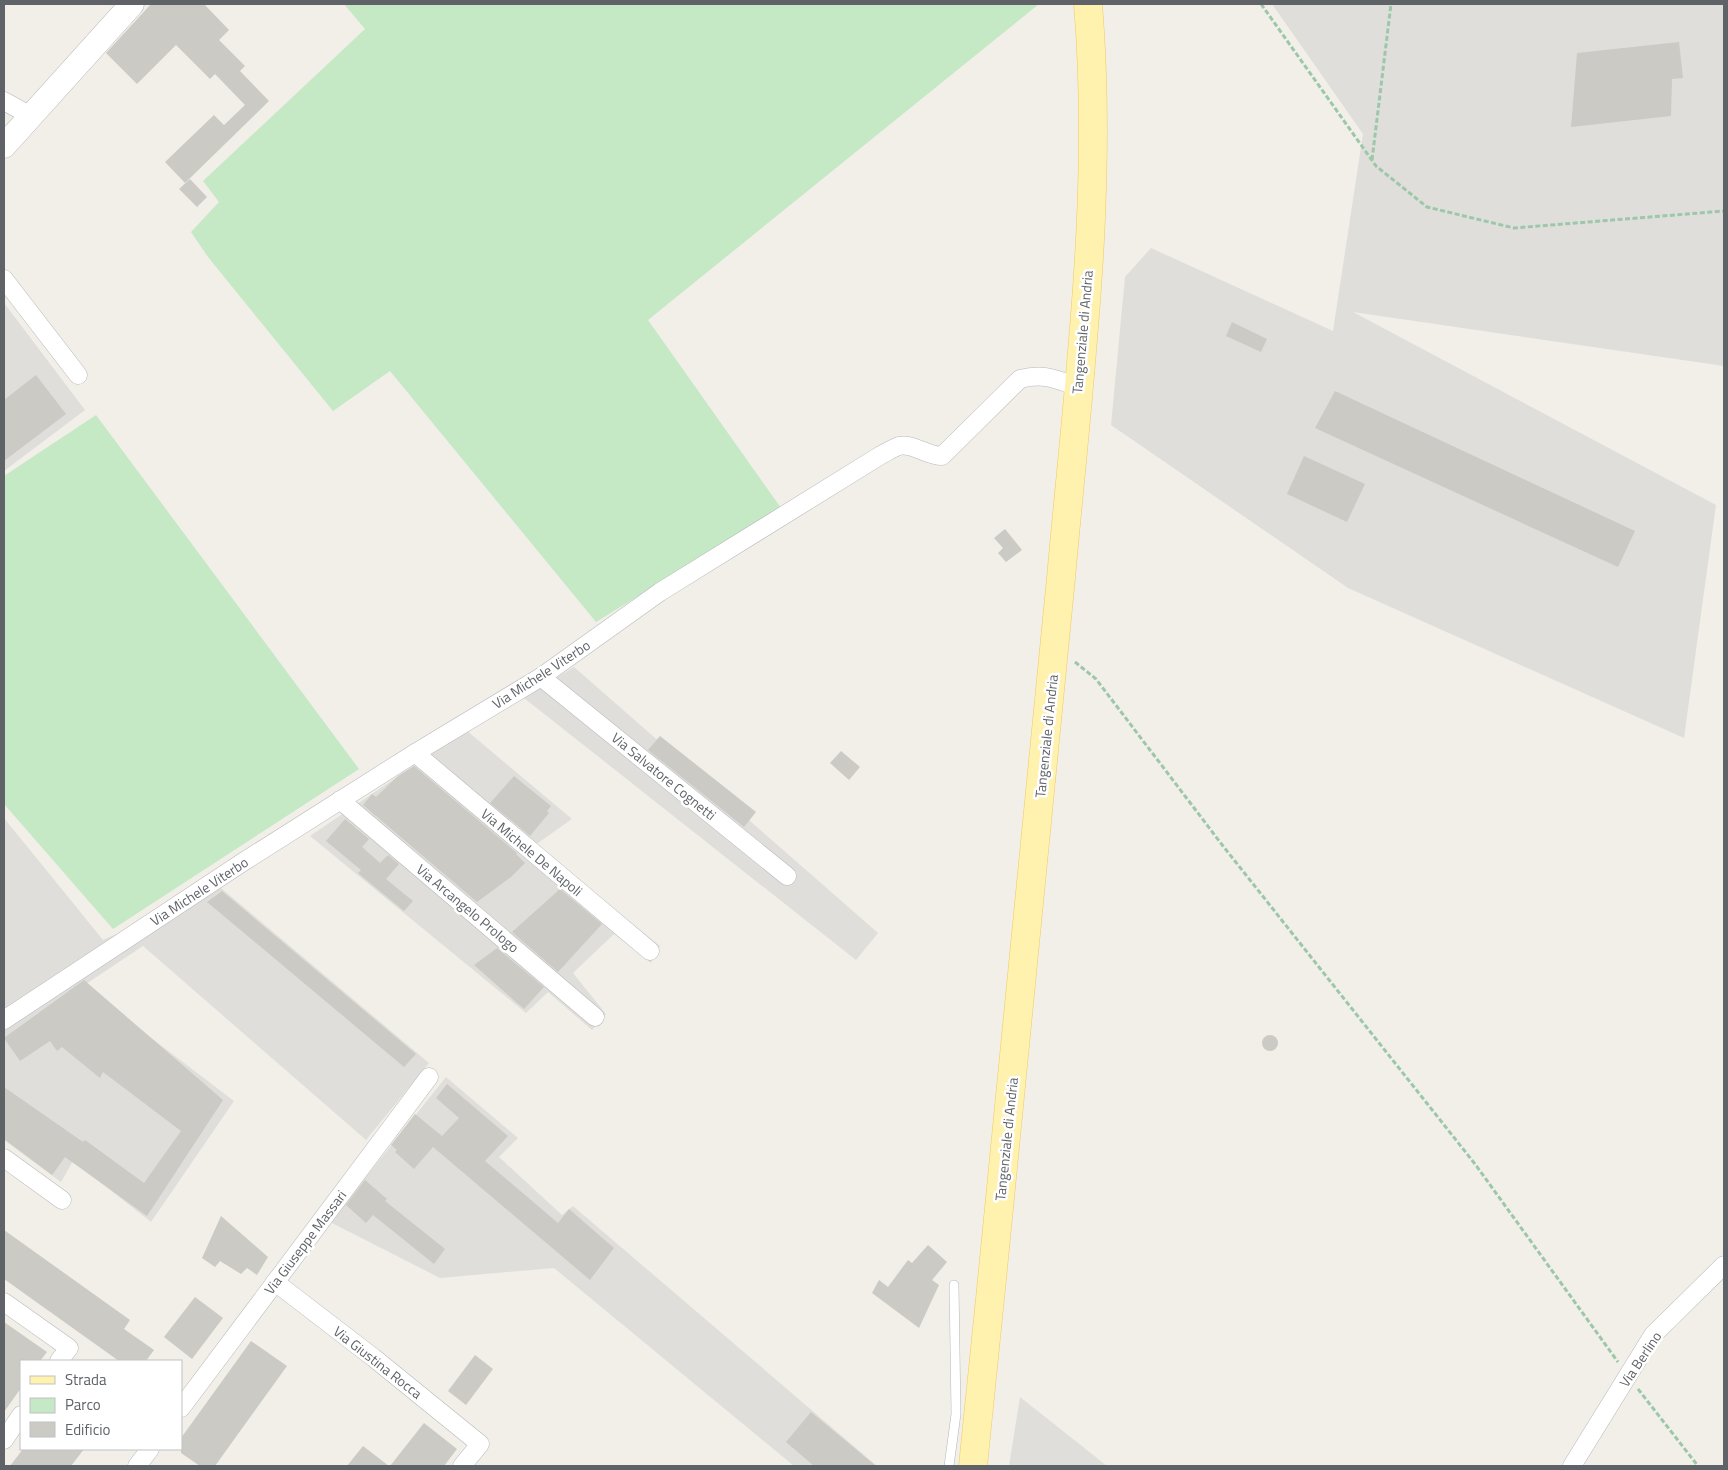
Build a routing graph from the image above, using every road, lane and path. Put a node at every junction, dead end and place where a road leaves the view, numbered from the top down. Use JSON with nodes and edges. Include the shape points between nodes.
{"nodes":[{"id":1,"x":132,"y":4,"type":"edge"},
{"id":2,"x":1088,"y":4,"type":"edge"},
{"id":3,"x":1261,"y":4,"type":"edge"},
{"id":4,"x":1391,"y":4,"type":"edge"},
{"id":5,"x":13,"y":108,"type":"edge"},
{"id":6,"x":4,"y":146,"type":"edge"},
{"id":7,"x":1372,"y":160,"type":"junction"},
{"id":8,"x":1724,"y":211,"type":"edge"},
{"id":9,"x":4,"y":279,"type":"edge"},
{"id":10,"x":78,"y":375,"type":"dead end"},
{"id":11,"x":1078,"y":387,"type":"junction"},
{"id":12,"x":1054,"y":647,"type":"junction"},
{"id":13,"x":541,"y":677,"type":"junction"},
{"id":14,"x":415,"y":753,"type":"junction"},
{"id":15,"x":340,"y":800,"type":"junction"},
{"id":16,"x":787,"y":876,"type":"dead end"},
{"id":17,"x":650,"y":951,"type":"dead end"},
{"id":18,"x":595,"y":1017,"type":"dead end"},
{"id":19,"x":4,"y":1020,"type":"edge"},
{"id":20,"x":429,"y":1077,"type":"dead end"},
{"id":21,"x":4,"y":1158,"type":"edge"},
{"id":22,"x":62,"y":1200,"type":"dead end"},
{"id":23,"x":1724,"y":1265,"type":"edge"},
{"id":24,"x":275,"y":1282,"type":"junction"},
{"id":25,"x":954,"y":1286,"type":"dead end"},
{"id":26,"x":4,"y":1302,"type":"edge"},
{"id":27,"x":60,"y":1360,"type":"edge"},
{"id":28,"x":1628,"y":1376,"type":"junction"},
{"id":29,"x":182,"y":1407,"type":"edge"},
{"id":30,"x":20,"y":1417,"type":"edge"},
{"id":31,"x":966,"y":1432,"type":"junction"},
{"id":32,"x":4,"y":1440,"type":"edge"},
{"id":33,"x":149,"y":1450,"type":"edge"},
{"id":34,"x":137,"y":1466,"type":"edge"},
{"id":35,"x":462,"y":1466,"type":"edge"},
{"id":36,"x":949,"y":1466,"type":"edge"},
{"id":37,"x":973,"y":1466,"type":"edge"},
{"id":38,"x":1572,"y":1466,"type":"edge"},
{"id":39,"x":1698,"y":1466,"type":"edge"}],
"edges":[{"from":1,"to":5,"type":"main road"},
{"from":2,"to":11,"type":"main road","name":"Tangenziale di Andria","via":[[1093,68],[1092,210]]},
{"from":3,"to":7,"type":"path"},
{"from":4,"to":7,"type":"path"},
{"from":5,"to":6,"type":"main road"},
{"from":7,"to":8,"type":"path","via":[[1427,207],[1514,228]]},
{"from":9,"to":10,"type":"street"},
{"from":11,"to":12,"type":"main road","name":"Tangenziale di Andria"},
{"from":11,"to":13,"type":"street","name":"Via Michele Viterbo","via":[[1047,376],[1020,379],[942,456],[932,456],[909,446],[900,446],[881,455],[660,592]]},
{"from":12,"to":28,"type":"path","via":[[1096,679],[1223,846],[1475,1164]]},
{"from":12,"to":31,"type":"main road","name":"Tangenziale di Andria"},
{"from":13,"to":14,"type":"street","name":"Via Michele Viterbo"},
{"from":13,"to":16,"type":"street","name":"Via Salvatore Cognetti"},
{"from":14,"to":15,"type":"street","name":"Via Michele Viterbo"},
{"from":14,"to":17,"type":"street","name":"Via Michele De Napoli"},
{"from":15,"to":18,"type":"street","name":"Via Arcangelo Prologo"},
{"from":15,"to":19,"type":"street","name":"Via Michele Viterbo"},
{"from":20,"to":24,"type":"street","name":"Via Giuseppe Massari"},
{"from":21,"to":22,"type":"street"},
{"from":23,"to":28,"type":"street","name":"Via Berlino","via":[[1653,1335]]},
{"from":24,"to":29,"type":"street","name":"Via Giuseppe Massari"},
{"from":24,"to":35,"type":"street","name":"Via Giustina Rocca","via":[[480,1444]]},
{"from":25,"to":31,"type":"lane"},
{"from":26,"to":27,"type":"street","via":[[68,1348]]},
{"from":28,"to":38,"type":"street","name":"Via Berlino"},
{"from":28,"to":39,"type":"path"},
{"from":30,"to":32,"type":"street"},
{"from":31,"to":36,"type":"lane"},
{"from":31,"to":37,"type":"main road","name":"Tangenziale di Andria"},
{"from":33,"to":34,"type":"street"}]}
